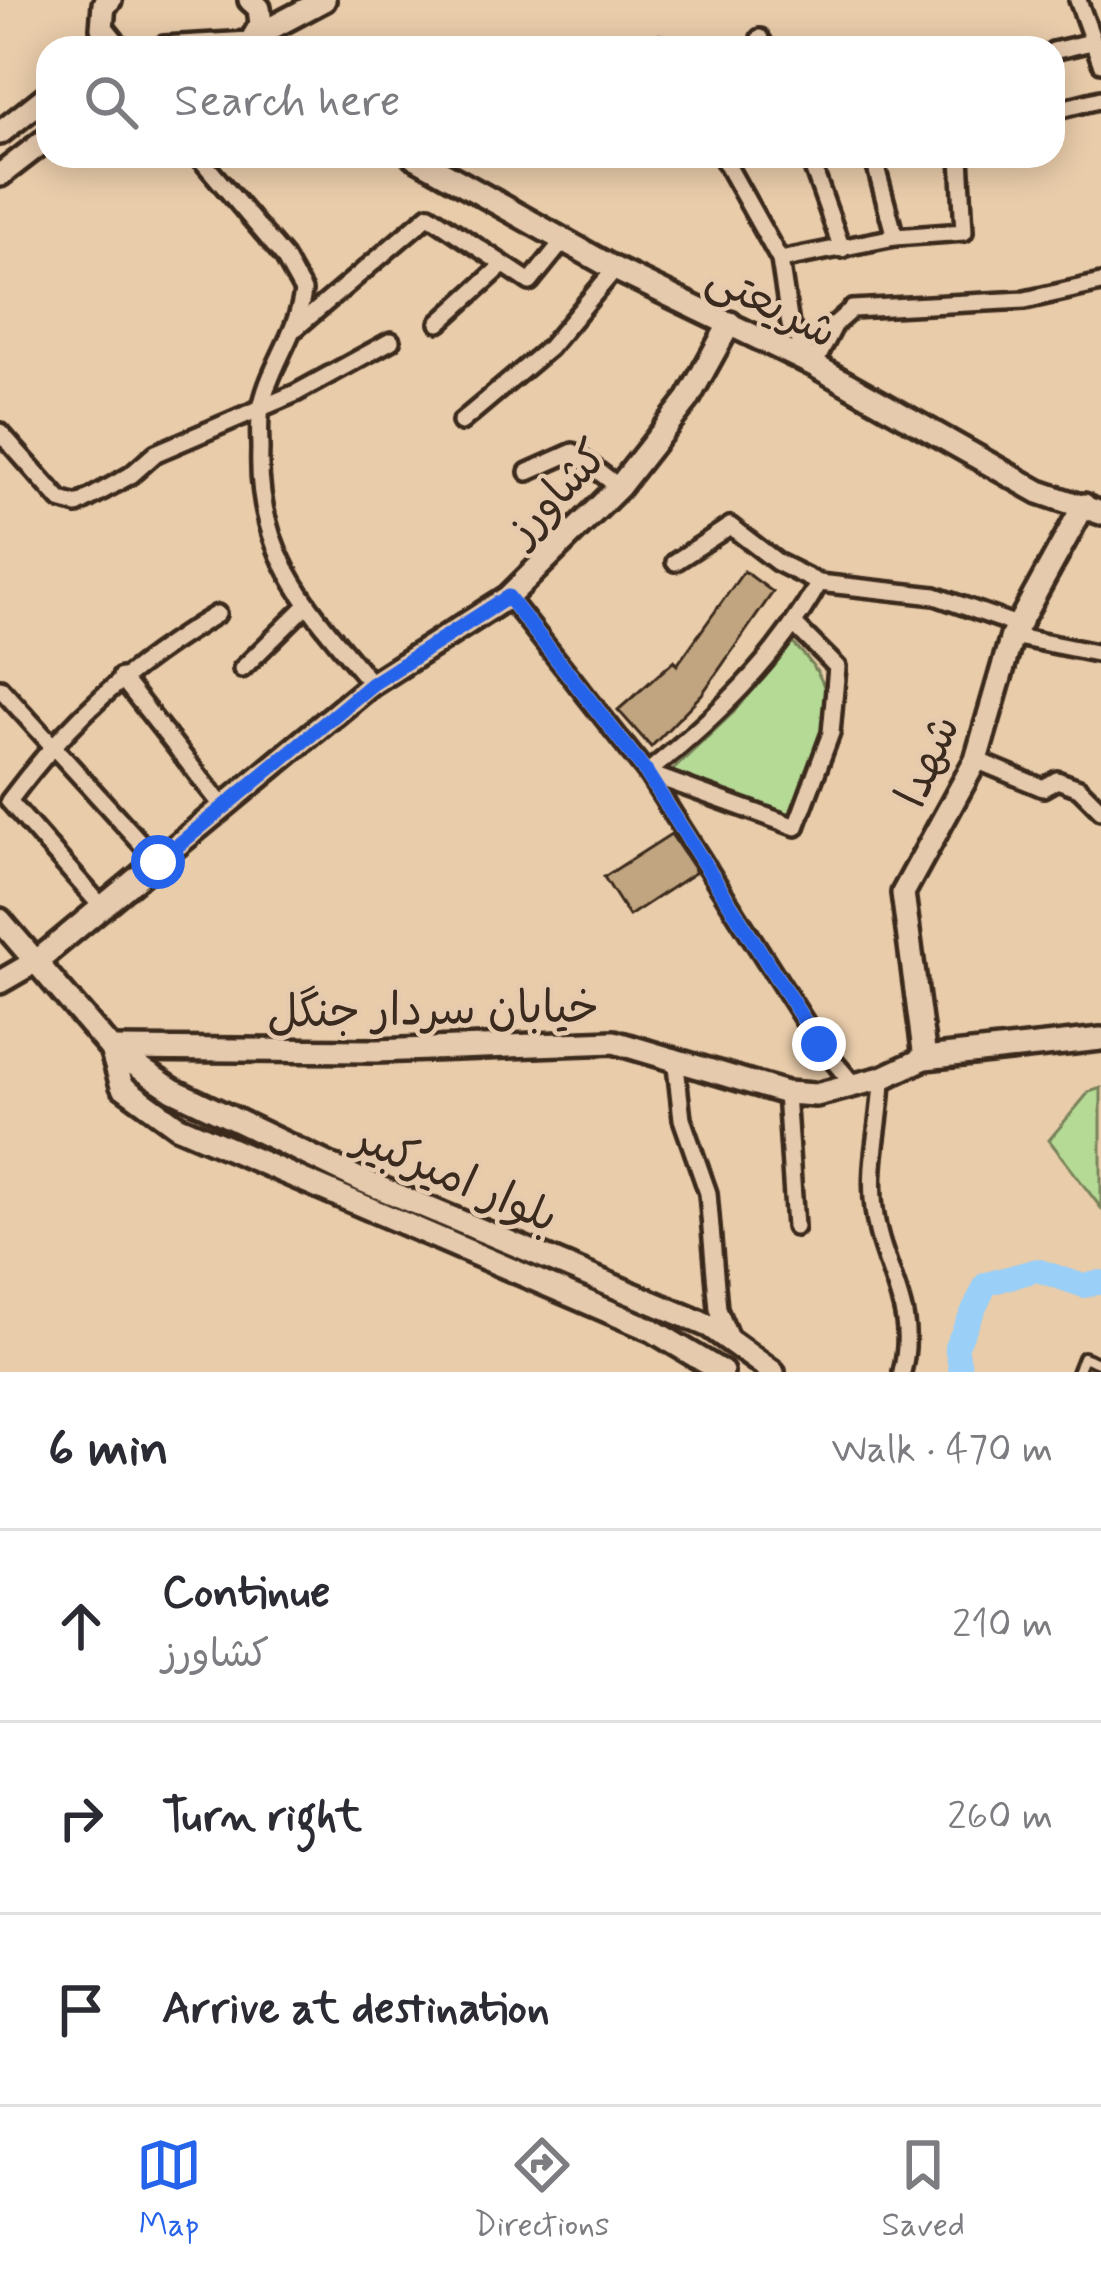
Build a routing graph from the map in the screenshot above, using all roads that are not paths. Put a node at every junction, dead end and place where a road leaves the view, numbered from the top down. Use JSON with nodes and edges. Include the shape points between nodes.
{"nodes":[{"id":1,"x":250,"y":0,"type":"edge"},
{"id":2,"x":324,"y":0,"type":"edge"},
{"id":3,"x":1078,"y":0,"type":"edge"},
{"id":4,"x":105,"y":1,"type":"edge"},
{"id":5,"x":105,"y":36,"type":"edge"},
{"id":6,"x":256,"y":36,"type":"joint"},
{"id":7,"x":1092,"y":42,"type":"junction"},
{"id":8,"x":1065,"y":48,"type":"edge"},
{"id":9,"x":1101,"y":64,"type":"edge"},
{"id":10,"x":1101,"y":99,"type":"edge"},
{"id":11,"x":36,"y":104,"type":"edge"},
{"id":12,"x":1065,"y":108,"type":"edge"},
{"id":13,"x":0,"y":133,"type":"edge"},
{"id":14,"x":36,"y":148,"type":"edge"},
{"id":15,"x":208,"y":168,"type":"edge"},
{"id":16,"x":435,"y":168,"type":"edge"},
{"id":17,"x":729,"y":168,"type":"edge"},
{"id":18,"x":814,"y":168,"type":"edge"},
{"id":19,"x":876,"y":168,"type":"edge"},
{"id":20,"x":961,"y":168,"type":"edge"},
{"id":21,"x":0,"y":176,"type":"edge"},
{"id":22,"x":895,"y":237,"type":"junction"},
{"id":23,"x":564,"y":240,"type":"junction"},
{"id":24,"x":842,"y":248,"type":"junction"},
{"id":25,"x":780,"y":260,"type":"junction"},
{"id":26,"x":503,"y":265,"type":"junction"},
{"id":27,"x":615,"y":269,"type":"junction"},
{"id":28,"x":1101,"y":283,"type":"edge"},
{"id":29,"x":439,"y":322,"type":"dead end"},
{"id":30,"x":730,"y":323,"type":"junction"},
{"id":31,"x":294,"y":330,"type":"junction"},
{"id":32,"x":391,"y":341,"type":"dead end"},
{"id":33,"x":814,"y":365,"type":"junction"},
{"id":34,"x":262,"y":404,"type":"junction"},
{"id":35,"x":461,"y":422,"type":"dead end"},
{"id":36,"x":0,"y":432,"type":"edge"},
{"id":37,"x":528,"y":472,"type":"dead end"},
{"id":38,"x":619,"y":487,"type":"junction"},
{"id":39,"x":1092,"y":510,"type":"edge"},
{"id":40,"x":675,"y":562,"type":"dead end"},
{"id":41,"x":819,"y":583,"type":"junction"},
{"id":42,"x":508,"y":597,"type":"junction"},
{"id":43,"x":307,"y":606,"type":"junction"},
{"id":44,"x":217,"y":614,"type":"dead end"},
{"id":45,"x":795,"y":625,"type":"junction"},
{"id":46,"x":1014,"y":631,"type":"junction"},
{"id":47,"x":1101,"y":654,"type":"edge"},
{"id":48,"x":242,"y":669,"type":"dead end"},
{"id":49,"x":122,"y":677,"type":"junction"},
{"id":50,"x":372,"y":684,"type":"junction"},
{"id":51,"x":0,"y":688,"type":"edge"},
{"id":52,"x":49,"y":747,"type":"junction"},
{"id":53,"x":976,"y":760,"type":"junction"},
{"id":54,"x":646,"y":772,"type":"junction"},
{"id":55,"x":224,"y":808,"type":"junction"},
{"id":56,"x":1101,"y":810,"type":"edge"},
{"id":57,"x":158,"y":862,"type":"junction"},
{"id":58,"x":102,"y":907,"type":"junction"},
{"id":59,"x":0,"y":920,"type":"edge"},
{"id":60,"x":38,"y":960,"type":"junction"},
{"id":61,"x":0,"y":982,"type":"edge"},
{"id":62,"x":1101,"y":1040,"type":"edge"},
{"id":63,"x":111,"y":1049,"type":"junction"},
{"id":64,"x":675,"y":1057,"type":"junction"},
{"id":65,"x":925,"y":1058,"type":"junction"},
{"id":66,"x":882,"y":1078,"type":"junction"},
{"id":67,"x":853,"y":1084,"type":"junction"},
{"id":68,"x":786,"y":1093,"type":"junction"},
{"id":69,"x":795,"y":1227,"type":"dead end"},
{"id":70,"x":730,"y":1338,"type":"junction"},
{"id":71,"x":1101,"y":1364,"type":"edge"},
{"id":72,"x":722,"y":1372,"type":"edge"},
{"id":73,"x":773,"y":1372,"type":"edge"},
{"id":74,"x":902,"y":1372,"type":"edge"},
{"id":75,"x":1077,"y":1372,"type":"edge"}],
"edges":[{"from":1,"to":6,"type":"main road","via":[[259,8]]},
{"from":2,"to":6,"type":"main road"},
{"from":3,"to":7,"type":"street"},
{"from":4,"to":5,"type":"main road"},
{"from":7,"to":8,"type":"street"},
{"from":7,"to":9,"type":"street"},
{"from":10,"to":12,"type":"street"},
{"from":11,"to":13,"type":"main road"},
{"from":14,"to":21,"type":"main road"},
{"from":15,"to":31,"type":"street","via":[[295,275],[303,291]]},
{"from":16,"to":23,"type":"main road","name":"شریعتی"},
{"from":17,"to":25,"type":"street"},
{"from":18,"to":24,"type":"street"},
{"from":19,"to":22,"type":"street"},
{"from":20,"to":22,"type":"street","via":[[964,232]]},
{"from":22,"to":24,"type":"street"},
{"from":23,"to":26,"type":"street","via":[[530,283]]},
{"from":23,"to":27,"type":"main road","name":"شریعتی"},
{"from":24,"to":25,"type":"street"},
{"from":25,"to":33,"type":"street","via":[[790,325]]},
{"from":26,"to":29,"type":"street"},
{"from":26,"to":31,"type":"street","via":[[429,215]]},
{"from":27,"to":30,"type":"main road","name":"شریعتی"},
{"from":27,"to":35,"type":"street","via":[[549,348]]},
{"from":28,"to":33,"type":"street","via":[[1025,300],[852,309]]},
{"from":30,"to":33,"type":"main road","name":"شریعتی"},
{"from":30,"to":38,"type":"main road","name":"کشاورز","via":[[688,400]]},
{"from":31,"to":34,"type":"street"},
{"from":32,"to":34,"type":"street"},
{"from":33,"to":39,"type":"main road","name":"شریعتی","via":[[1039,492]]},
{"from":34,"to":36,"type":"street","via":[[156,453],[77,505],[59,500]]},
{"from":34,"to":43,"type":"street","via":[[258,500]]},
{"from":37,"to":38,"type":"street","via":[[573,452]]},
{"from":38,"to":42,"type":"main road","name":"کشاورز"},
{"from":39,"to":46,"type":"main road","name":"شهدا"},
{"from":40,"to":41,"type":"street","via":[[730,526]]},
{"from":41,"to":45,"type":"street"},
{"from":41,"to":46,"type":"street","via":[[935,596]]},
{"from":42,"to":50,"type":"main road","name":"کشاورز"},
{"from":42,"to":54,"type":"street"},
{"from":43,"to":48,"type":"street"},
{"from":43,"to":50,"type":"street"},
{"from":44,"to":49,"type":"street"},
{"from":45,"to":54,"type":"street","via":[[725,710]]},
{"from":45,"to":54,"type":"street","via":[[837,667],[831,734],[796,827]]},
{"from":46,"to":47,"type":"street"},
{"from":46,"to":53,"type":"main road","name":"شهدا"},
{"from":49,"to":52,"type":"street"},
{"from":49,"to":55,"type":"street"},
{"from":50,"to":55,"type":"main road","name":"کشاورز"},
{"from":51,"to":52,"type":"street"},
{"from":52,"to":57,"type":"street"},
{"from":52,"to":58,"type":"street","via":[[9,801]]},
{"from":53,"to":56,"type":"street","via":[[1043,788],[1057,780],[1079,788]]},
{"from":53,"to":65,"type":"main road","name":"شهدا","via":[[904,893]]},
{"from":54,"to":67,"type":"street","via":[[819,1044]]},
{"from":55,"to":57,"type":"main road","name":"کشاورز"},
{"from":57,"to":58,"type":"main road","name":"کشاورز"},
{"from":58,"to":60,"type":"main road","name":"کشاورز"},
{"from":59,"to":60,"type":"main road","name":"بلوار امیرکبیر"},
{"from":60,"to":61,"type":"main road","name":"کشاورز"},
{"from":60,"to":63,"type":"main road","name":"بلوار امیرکبیر"},
{"from":62,"to":65,"type":"main road","name":"خیابان سردار جنگل"},
{"from":63,"to":64,"type":"main road","name":"خیابان سردار جنگل","via":[[376,1052],[614,1042]]},
{"from":63,"to":70,"type":"main road","name":"بلوار امیرکبیر","via":[[173,1090],[362,1180]]},
{"from":63,"to":72,"type":"main road","name":"بلوار امیرکبیر","via":[[122,1086],[177,1126],[652,1330]]},
{"from":64,"to":68,"type":"main road","name":"خیابان سردار جنگل"},
{"from":64,"to":70,"type":"street","via":[[682,1119],[708,1193],[718,1310]]},
{"from":65,"to":66,"type":"main road","name":"خیابان سردار جنگل"},
{"from":66,"to":67,"type":"main road","name":"خیابان سردار جنگل"},
{"from":66,"to":74,"type":"street","via":[[873,1200],[908,1316]]},
{"from":67,"to":68,"type":"main road","name":"خیابان سردار جنگل"},
{"from":68,"to":69,"type":"street"},
{"from":70,"to":73,"type":"main road","name":"بلوار امیرکبیر"},
{"from":71,"to":75,"type":"lane","via":[[1083,1357]]}]}
